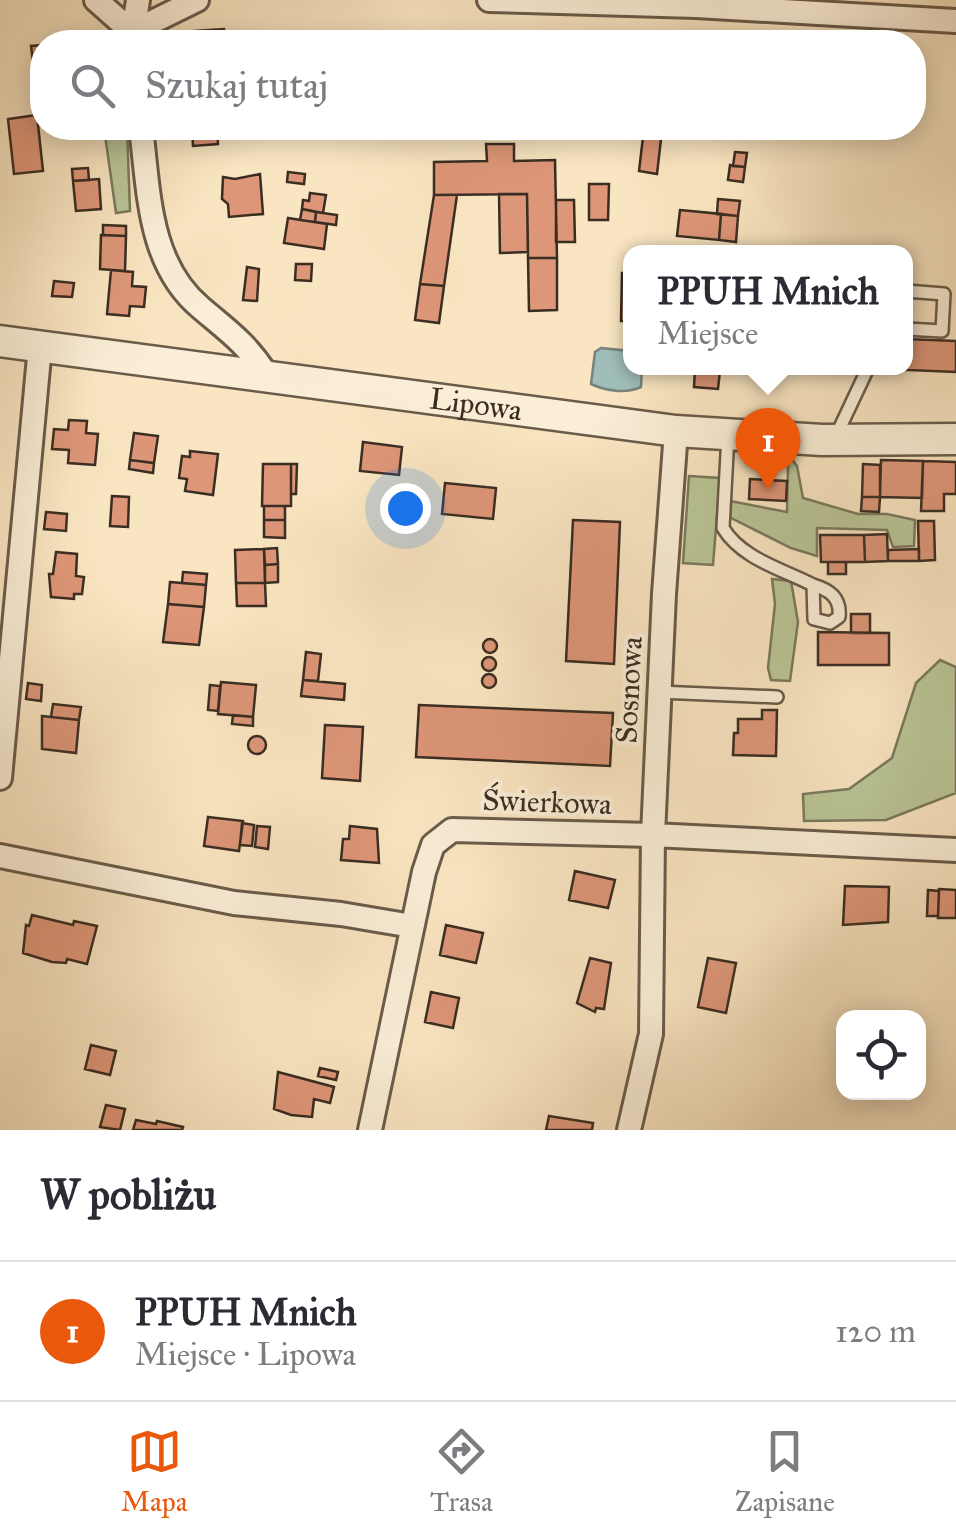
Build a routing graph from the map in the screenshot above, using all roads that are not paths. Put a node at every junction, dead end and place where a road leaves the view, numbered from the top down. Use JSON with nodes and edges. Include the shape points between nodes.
{"nodes":[{"id":1,"x":96,"y":0,"type":"edge"},
{"id":2,"x":138,"y":0,"type":"edge"},
{"id":3,"x":196,"y":0,"type":"edge"},
{"id":4,"x":489,"y":0,"type":"edge"},
{"id":5,"x":956,"y":20,"type":"edge"},
{"id":6,"x":125,"y":30,"type":"edge"},
{"id":7,"x":133,"y":30,"type":"edge"},
{"id":8,"x":144,"y":30,"type":"edge"},
{"id":9,"x":143,"y":140,"type":"edge"},
{"id":10,"x":913,"y":291,"type":"edge"},
{"id":11,"x":913,"y":330,"type":"edge"},
{"id":12,"x":0,"y":341,"type":"edge"},
{"id":13,"x":40,"y":346,"type":"junction"},
{"id":14,"x":266,"y":374,"type":"junction"},
{"id":15,"x":865,"y":375,"type":"edge"},
{"id":16,"x":676,"y":431,"type":"junction"},
{"id":17,"x":728,"y":435,"type":"junction"},
{"id":18,"x":956,"y":439,"type":"edge"},
{"id":19,"x":834,"y":440,"type":"junction"},
{"id":20,"x":813,"y":586,"type":"dead end"},
{"id":21,"x":660,"y":692,"type":"junction"},
{"id":22,"x":778,"y":698,"type":"dead end"},
{"id":23,"x":0,"y":778,"type":"edge"},
{"id":24,"x":653,"y":835,"type":"junction"},
{"id":25,"x":956,"y":850,"type":"edge"},
{"id":26,"x":0,"y":856,"type":"edge"},
{"id":27,"x":412,"y":926,"type":"junction"},
{"id":28,"x":370,"y":1130,"type":"edge"},
{"id":29,"x":629,"y":1130,"type":"edge"}],
"edges":[{"from":1,"to":6,"type":"street"},
{"from":2,"to":7,"type":"street"},
{"from":3,"to":8,"type":"street"},
{"from":4,"to":5,"type":"street"},
{"from":9,"to":14,"type":"street","via":[[158,245],[172,275],[240,339]]},
{"from":10,"to":11,"type":"lane","via":[[944,294],[942,332]]},
{"from":12,"to":13,"type":"street","name":"Lipowa"},
{"from":13,"to":14,"type":"street","name":"Lipowa"},
{"from":13,"to":23,"type":"street"},
{"from":14,"to":16,"type":"street","name":"Lipowa"},
{"from":15,"to":19,"type":"lane"},
{"from":16,"to":17,"type":"street","name":"Lipowa"},
{"from":16,"to":21,"type":"street","name":"Sosnowa"},
{"from":17,"to":19,"type":"street","name":"Lipowa"},
{"from":17,"to":20,"type":"lane","via":[[723,528],[747,553]]},
{"from":18,"to":19,"type":"street","name":"Lipowa"},
{"from":21,"to":22,"type":"lane"},
{"from":21,"to":24,"type":"street","name":"Sosnowa"},
{"from":24,"to":25,"type":"street","name":"Świerkowa"},
{"from":24,"to":27,"type":"street","name":"Świerkowa","via":[[452,830],[434,845]]},
{"from":24,"to":29,"type":"street","name":"Sosnowa","via":[[652,1034]]},
{"from":26,"to":27,"type":"street","via":[[234,903]]},
{"from":27,"to":28,"type":"street","name":"Świerkowa"}]}
